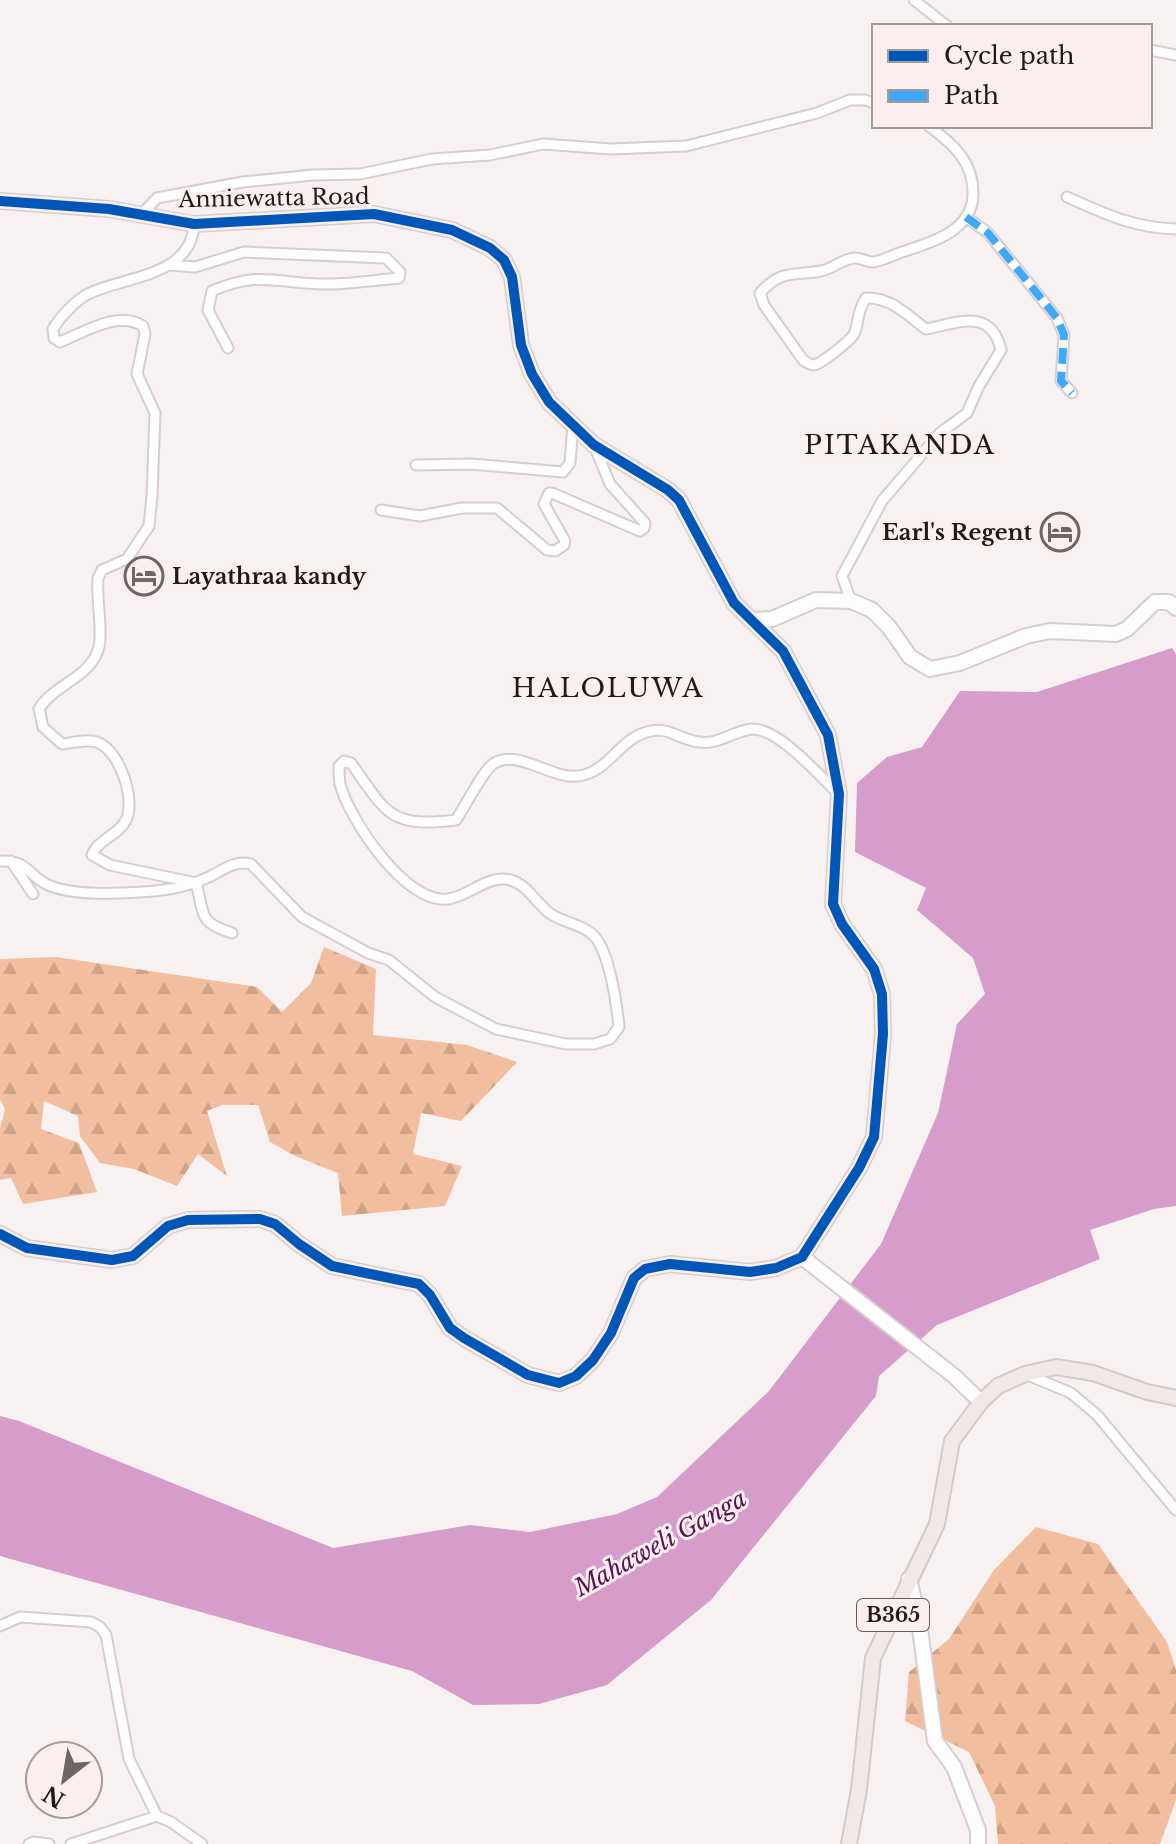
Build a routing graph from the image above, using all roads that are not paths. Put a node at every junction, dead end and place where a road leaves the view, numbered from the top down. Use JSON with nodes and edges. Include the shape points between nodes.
{"nodes":[{"id":1,"x":914,"y":0,"type":"edge"},
{"id":2,"x":944,"y":24,"type":"edge"},
{"id":3,"x":1152,"y":50,"type":"edge"},
{"id":4,"x":1176,"y":55,"type":"edge"},
{"id":5,"x":872,"y":102,"type":"edge"},
{"id":6,"x":932,"y":128,"type":"edge"},
{"id":7,"x":1067,"y":197,"type":"dead end"},
{"id":8,"x":0,"y":201,"type":"edge"},
{"id":9,"x":140,"y":216,"type":"junction"},
{"id":10,"x":966,"y":217,"type":"junction"},
{"id":11,"x":194,"y":224,"type":"junction"},
{"id":12,"x":1176,"y":229,"type":"edge"},
{"id":13,"x":170,"y":265,"type":"junction"},
{"id":14,"x":228,"y":348,"type":"dead end"},
{"id":15,"x":1072,"y":393,"type":"dead end"},
{"id":16,"x":573,"y":424,"type":"junction"},
{"id":17,"x":594,"y":445,"type":"junction"},
{"id":18,"x":416,"y":465,"type":"dead end"},
{"id":19,"x":381,"y":510,"type":"dead end"},
{"id":20,"x":851,"y":601,"type":"junction"},
{"id":21,"x":1176,"y":608,"type":"edge"},
{"id":22,"x":754,"y":620,"type":"junction"},
{"id":23,"x":839,"y":794,"type":"junction"},
{"id":24,"x":0,"y":861,"type":"edge"},
{"id":25,"x":11,"y":861,"type":"junction"},
{"id":26,"x":196,"y":883,"type":"junction"},
{"id":27,"x":33,"y":894,"type":"dead end"},
{"id":28,"x":232,"y":933,"type":"dead end"},
{"id":29,"x":0,"y":1234,"type":"edge"},
{"id":30,"x":802,"y":1257,"type":"junction"},
{"id":31,"x":1025,"y":1374,"type":"junction"},
{"id":32,"x":1176,"y":1398,"type":"edge"},
{"id":33,"x":981,"y":1402,"type":"junction"},
{"id":34,"x":1176,"y":1510,"type":"edge"},
{"id":35,"x":909,"y":1579,"type":"junction"},
{"id":36,"x":0,"y":1626,"type":"edge"},
{"id":37,"x":157,"y":1816,"type":"junction"},
{"id":38,"x":29,"y":1844,"type":"edge"},
{"id":39,"x":49,"y":1844,"type":"edge"},
{"id":40,"x":71,"y":1844,"type":"edge"},
{"id":41,"x":202,"y":1844,"type":"edge"},
{"id":42,"x":849,"y":1844,"type":"edge"},
{"id":43,"x":978,"y":1844,"type":"edge"}],
"edges":[{"from":1,"to":2,"type":"street"},
{"from":3,"to":4,"type":"street"},
{"from":5,"to":9,"type":"street","via":[[850,100],[686,146],[611,149],[543,144],[360,174],[243,182],[157,198]]},
{"from":6,"to":10,"type":"street","via":[[956,146],[974,181]]},
{"from":7,"to":12,"type":"street","via":[[1122,221]]},
{"from":8,"to":9,"type":"street","name":"Anniewatta Road"},
{"from":9,"to":11,"type":"street","name":"Anniewatta Road"},
{"from":10,"to":15,"type":"street","via":[[988,233],[1057,318],[1064,335],[1061,381]]},
{"from":10,"to":20,"type":"street","via":[[930,243],[873,262],[853,258],[823,271],[790,273],[760,293],[803,360],[813,365],[854,334],[866,298],[888,300],[926,329],[974,319],[987,323],[998,339],[1001,350],[967,413],[940,433],[882,501],[842,576]]},
{"from":11,"to":13,"type":"street","via":[[189,246]]},
{"from":11,"to":16,"type":"street","name":"Anniewatta Road","via":[[374,214],[452,230],[490,248],[512,277],[521,345],[532,374],[549,402]]},
{"from":13,"to":14,"type":"street","via":[[195,267],[244,252],[386,258],[400,272],[399,278],[328,284],[256,277],[232,282],[212,291],[208,310]]},
{"from":13,"to":26,"type":"street","via":[[84,295],[53,329],[60,342],[120,318],[143,326],[137,374],[155,413],[152,496],[149,526],[137,548],[98,578],[99,646],[88,668],[45,698],[39,709],[43,727],[62,744],[104,745],[123,774],[128,816],[92,855],[110,865]]},
{"from":16,"to":17,"type":"street","name":"Anniewatta Road"},
{"from":16,"to":18,"type":"street","via":[[570,463],[563,472]]},
{"from":17,"to":19,"type":"street","via":[[610,484],[645,523],[640,531],[552,493],[544,504],[565,541],[551,551],[497,508],[420,516]]},
{"from":17,"to":22,"type":"street","name":"Anniewatta Road","via":[[679,500],[734,603]]},
{"from":20,"to":21,"type":"street","via":[[872,610],[910,657],[930,669],[1050,631],[1116,634],[1155,602]]},
{"from":20,"to":22,"type":"street","via":[[816,600],[772,619]]},
{"from":22,"to":23,"type":"street","name":"Anniewatta Road","via":[[783,651],[828,735]]},
{"from":23,"to":26,"type":"street","via":[[783,741],[751,729],[707,743],[651,730],[590,774],[569,778],[523,761],[504,760],[492,765],[456,820],[422,824],[393,817],[351,763],[339,766],[340,785],[369,842],[400,878],[428,897],[447,899],[496,879],[513,880],[549,913],[592,934],[617,994],[619,1027],[610,1039],[594,1044],[566,1044],[496,1029],[468,1016],[389,960],[302,917],[251,864],[241,861]]},
{"from":23,"to":30,"type":"street","name":"Anniewatta Road","via":[[833,904],[874,969],[882,994],[883,1034],[874,1137]]},
{"from":24,"to":25,"type":"street"},
{"from":25,"to":26,"type":"street","via":[[62,890],[118,893]]},
{"from":25,"to":27,"type":"street"},
{"from":26,"to":28,"type":"street","via":[[206,921]]},
{"from":29,"to":30,"type":"street","via":[[27,1248],[112,1260],[133,1256],[168,1226],[188,1220],[260,1219],[275,1224],[332,1266],[419,1284],[450,1328],[464,1338],[528,1375],[559,1383],[593,1360],[611,1333],[634,1278],[645,1269],[670,1264],[750,1272]]},
{"from":30,"to":33,"type":"street"},
{"from":31,"to":32,"type":"main road","number":"B365","via":[[1056,1367]]},
{"from":31,"to":33,"type":"main road","number":"B365","via":[[998,1386]]},
{"from":31,"to":34,"type":"street","via":[[1071,1393],[1097,1415]]},
{"from":33,"to":35,"type":"main road","number":"B365","via":[[952,1441],[937,1524]]},
{"from":35,"to":42,"type":"main road","number":"B365","via":[[873,1658]]},
{"from":35,"to":43,"type":"street","via":[[935,1741],[954,1767],[978,1830]]},
{"from":36,"to":37,"type":"street","via":[[20,1617],[100,1627],[106,1635],[129,1759]]},
{"from":37,"to":40,"type":"street"},
{"from":37,"to":41,"type":"street"},
{"from":38,"to":39,"type":"street"}]}
